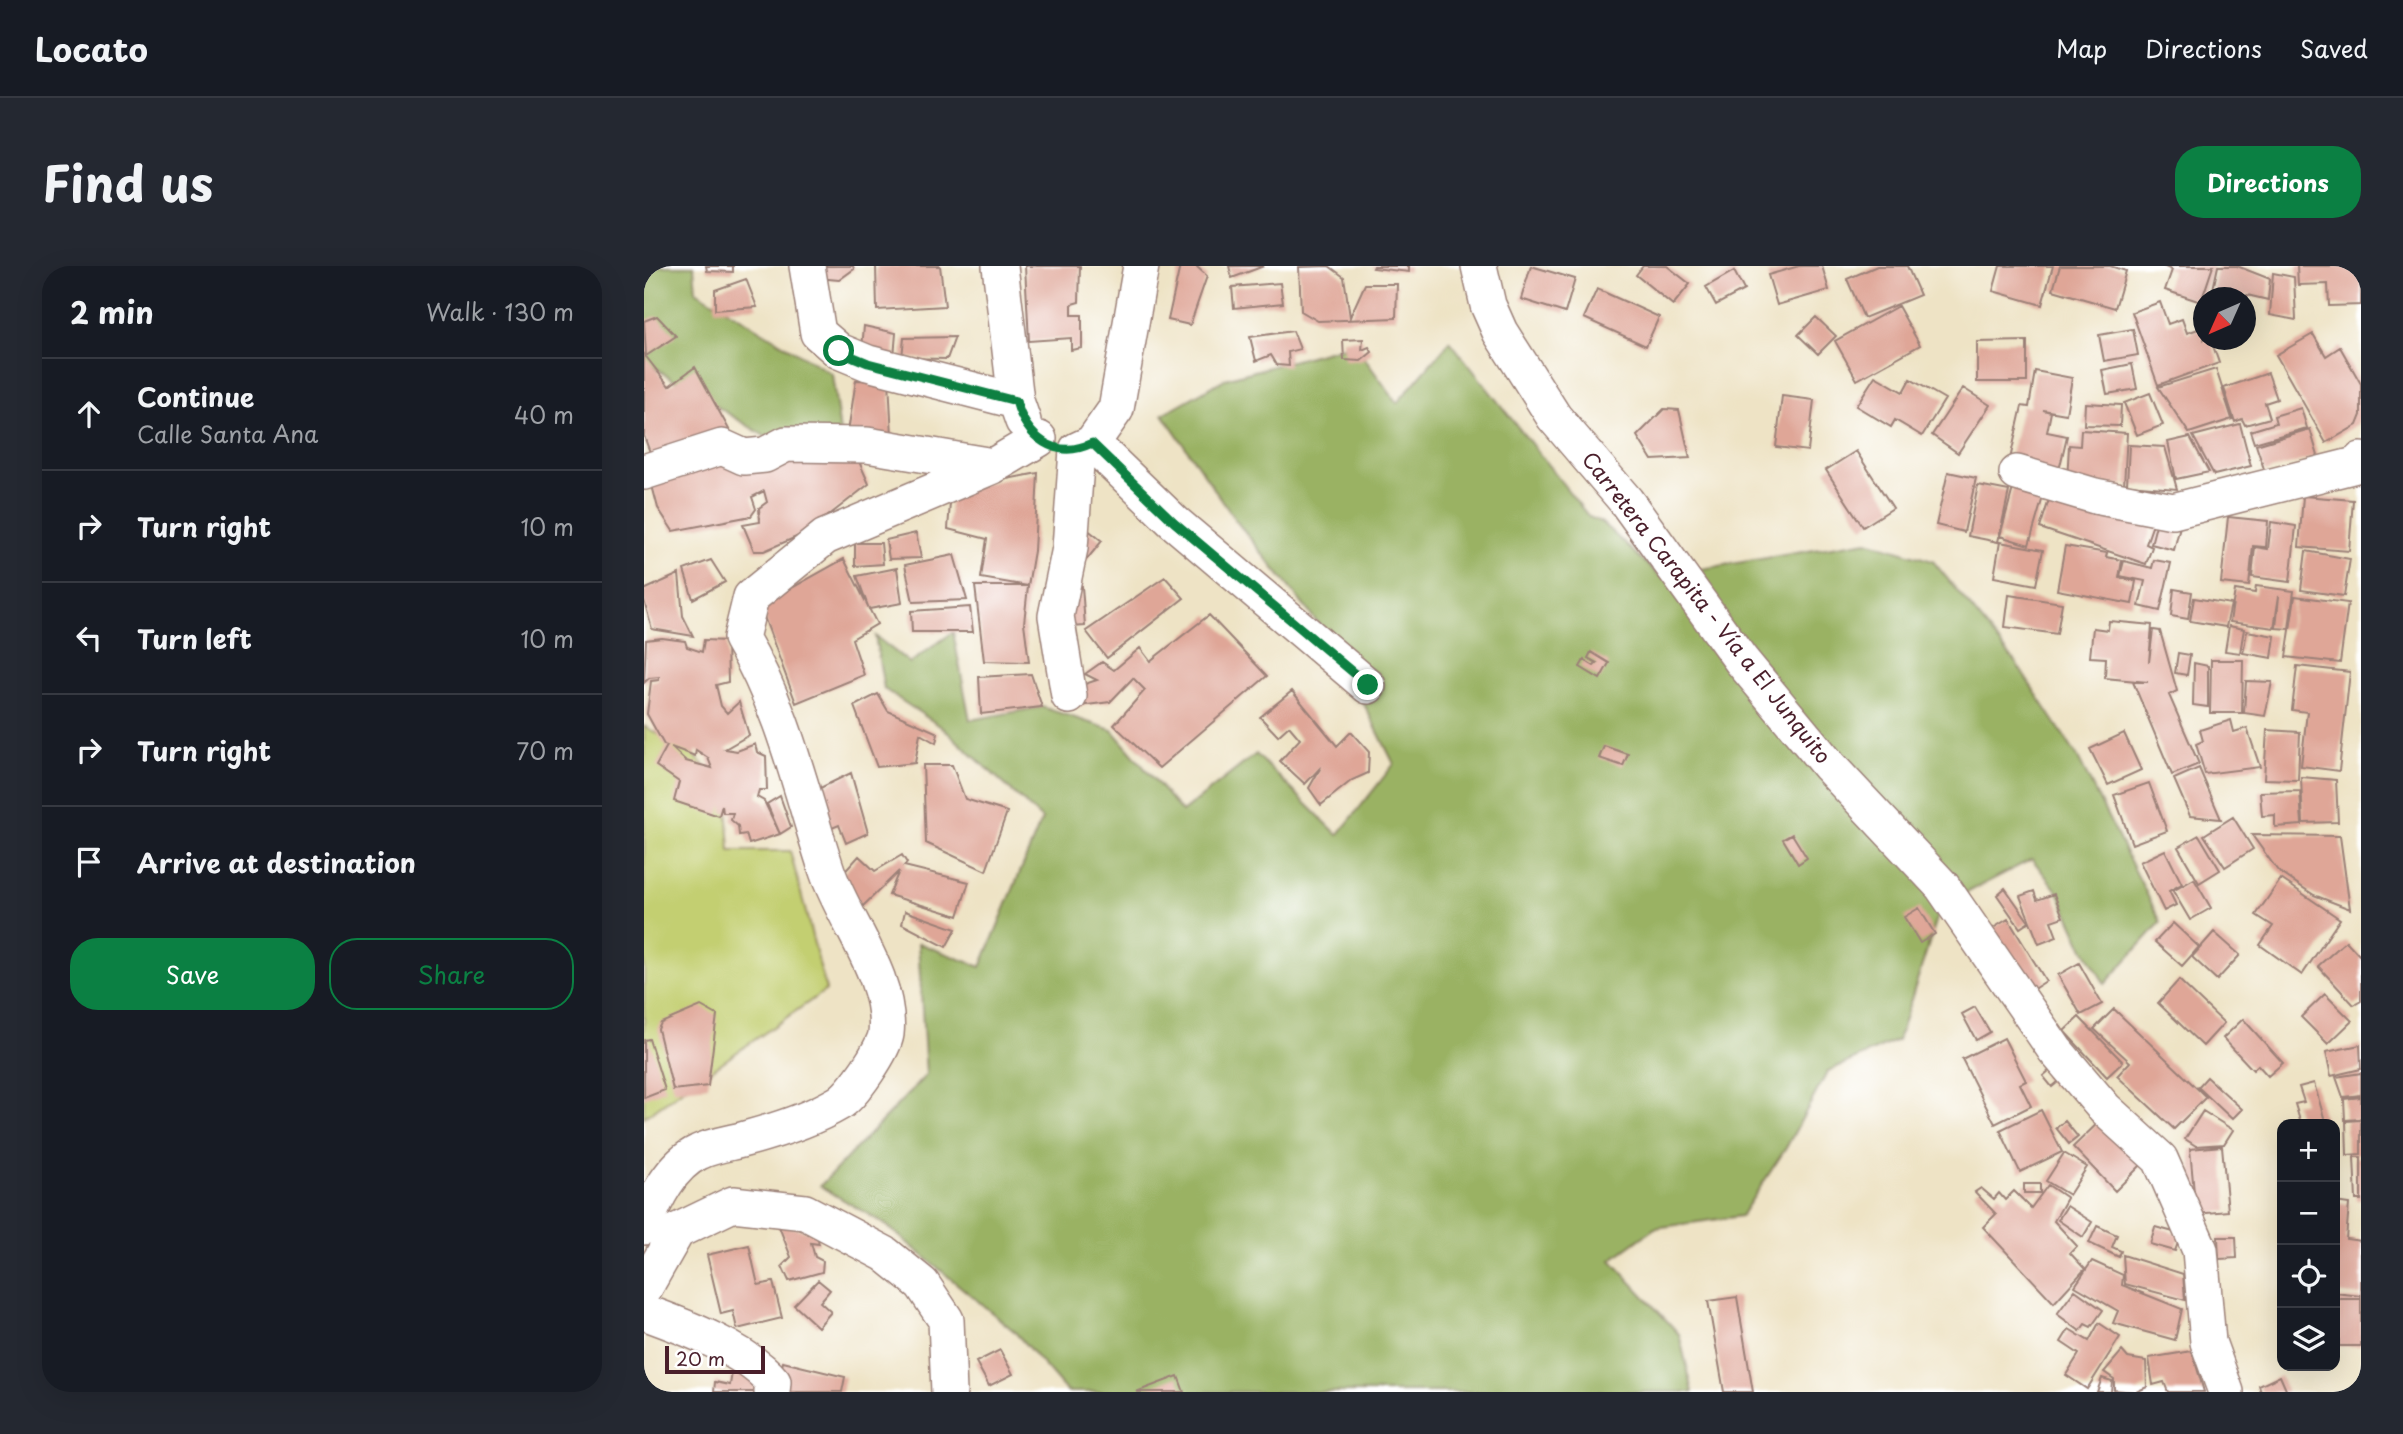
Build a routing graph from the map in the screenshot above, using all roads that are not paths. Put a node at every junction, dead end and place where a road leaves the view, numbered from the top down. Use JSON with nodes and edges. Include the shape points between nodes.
{"nodes":[{"id":1,"x":807,"y":266,"type":"edge"},
{"id":2,"x":1000,"y":266,"type":"edge"},
{"id":3,"x":1141,"y":266,"type":"edge"},
{"id":4,"x":1479,"y":266,"type":"edge"},
{"id":5,"x":1016,"y":401,"type":"junction"},
{"id":6,"x":1039,"y":439,"type":"junction"},
{"id":7,"x":1085,"y":447,"type":"junction"},
{"id":8,"x":2361,"y":460,"type":"edge"},
{"id":9,"x":993,"y":466,"type":"junction"},
{"id":10,"x":644,"y":472,"type":"edge"},
{"id":11,"x":2017,"y":473,"type":"dead end"},
{"id":12,"x":1368,"y":685,"type":"dead end"},
{"id":13,"x":1069,"y":696,"type":"dead end"},
{"id":14,"x":644,"y":1227,"type":"edge"},
{"id":15,"x":644,"y":1289,"type":"edge"},
{"id":16,"x":644,"y":1312,"type":"edge"},
{"id":17,"x":772,"y":1392,"type":"edge"},
{"id":18,"x":949,"y":1392,"type":"edge"},
{"id":19,"x":2227,"y":1392,"type":"edge"}],
"edges":[{"from":1,"to":5,"type":"street","via":[[818,334],[839,351],[868,363]]},
{"from":2,"to":5,"type":"street"},
{"from":3,"to":7,"type":"street","via":[[1116,410]]},
{"from":4,"to":19,"type":"street","name":"Carretera Carapita - Vía a El Junquito","via":[[1500,332],[1554,416],[1626,501],[1741,660],[1811,745],[1942,886],[2055,1050],[2105,1109],[2160,1159],[2200,1251],[2208,1342]]},
{"from":5,"to":6,"type":"street","via":[[1027,429]]},
{"from":6,"to":7,"type":"street","via":[[1058,448]]},
{"from":6,"to":9,"type":"street"},
{"from":7,"to":12,"type":"street"},
{"from":7,"to":13,"type":"street","via":[[1056,616]]},
{"from":8,"to":11,"type":"street","via":[[2356,466],[2173,511],[2095,496]]},
{"from":9,"to":10,"type":"street","via":[[867,445],[786,443],[765,455],[744,457],[722,447]]},
{"from":9,"to":14,"type":"street","via":[[825,537],[751,597],[741,638],[756,663],[800,777],[828,873],[864,948],[885,1007],[886,1036],[867,1072],[841,1102],[760,1135],[698,1152],[667,1180]]},
{"from":15,"to":18,"type":"street","via":[[677,1231],[733,1204],[805,1212],[886,1254],[922,1284],[946,1320]]},
{"from":16,"to":17,"type":"street","via":[[751,1362],[773,1382]]}]}
